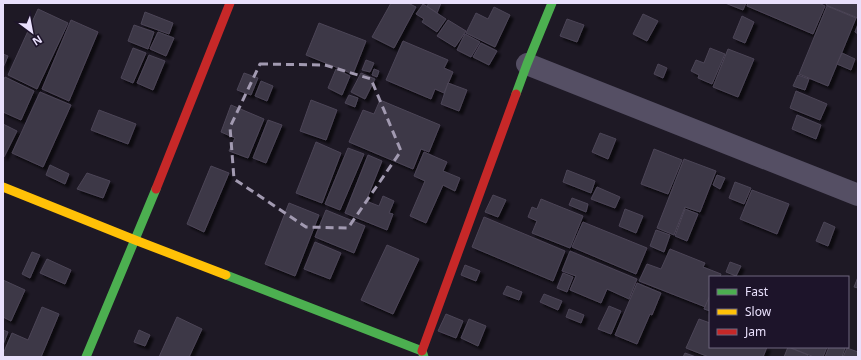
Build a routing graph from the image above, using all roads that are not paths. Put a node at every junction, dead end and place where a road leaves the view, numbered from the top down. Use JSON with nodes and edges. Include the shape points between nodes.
{"nodes":[{"id":1,"x":230,"y":3,"type":"edge"},
{"id":2,"x":552,"y":3,"type":"edge"},
{"id":3,"x":527,"y":64,"type":"junction"},
{"id":4,"x":3,"y":187,"type":"edge"},
{"id":5,"x":858,"y":195,"type":"edge"},
{"id":6,"x":135,"y":240,"type":"junction"},
{"id":7,"x":423,"y":354,"type":"edge"},
{"id":8,"x":86,"y":357,"type":"edge"}],
"edges":[{"from":1,"to":6,"type":"street"},
{"from":2,"to":3,"type":"street"},
{"from":3,"to":5,"type":"street"},
{"from":3,"to":7,"type":"street"},
{"from":4,"to":6,"type":"street"},
{"from":6,"to":7,"type":"street"},
{"from":6,"to":8,"type":"street"}]}
